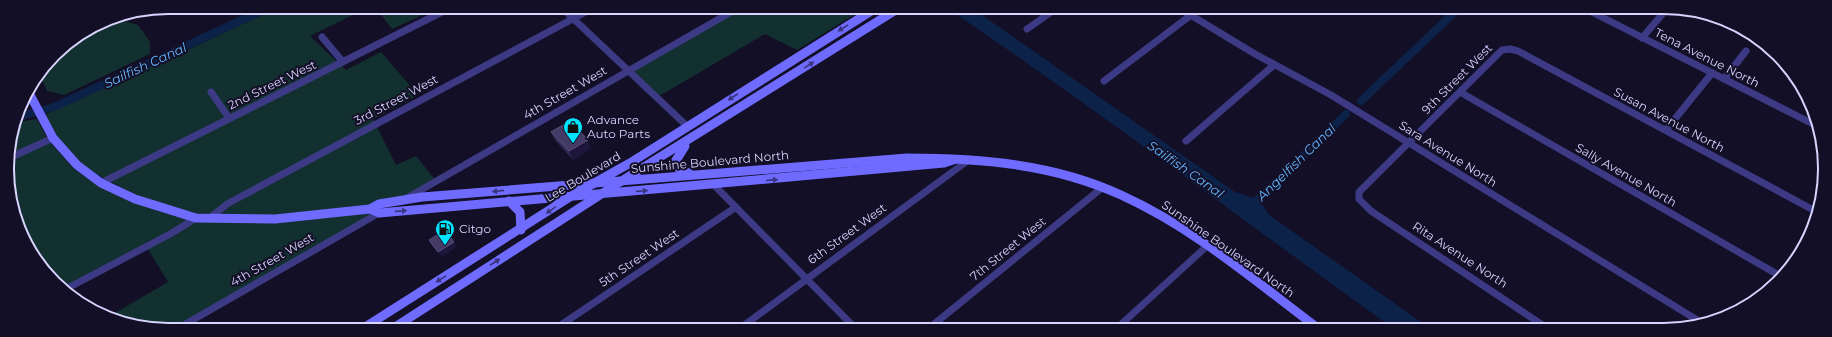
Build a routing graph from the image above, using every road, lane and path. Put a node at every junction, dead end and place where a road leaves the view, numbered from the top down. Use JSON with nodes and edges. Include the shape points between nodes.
{"nodes":[{"id":1,"x":433,"y":14,"type":"edge"},
{"id":2,"x":568,"y":14,"type":"edge"},
{"id":3,"x":582,"y":14,"type":"edge"},
{"id":4,"x":727,"y":14,"type":"edge"},
{"id":5,"x":867,"y":14,"type":"edge"},
{"id":6,"x":890,"y":14,"type":"edge"},
{"id":7,"x":1048,"y":14,"type":"edge"},
{"id":8,"x":1596,"y":14,"type":"edge"},
{"id":9,"x":1662,"y":14,"type":"edge"},
{"id":10,"x":1191,"y":15,"type":"joint"},
{"id":11,"x":573,"y":19,"type":"junction"},
{"id":12,"x":1027,"y":29,"type":"dead end"},
{"id":13,"x":322,"y":37,"type":"dead end"},
{"id":14,"x":1642,"y":38,"type":"junction"},
{"id":15,"x":1510,"y":49,"type":"joint"},
{"id":16,"x":1746,"y":51,"type":"dead end"},
{"id":17,"x":342,"y":62,"type":"junction"},
{"id":18,"x":1274,"y":64,"type":"junction"},
{"id":19,"x":628,"y":70,"type":"junction"},
{"id":20,"x":1712,"y":73,"type":"junction"},
{"id":21,"x":1724,"y":79,"type":"junction"},
{"id":22,"x":1104,"y":81,"type":"dead end"},
{"id":23,"x":211,"y":92,"type":"dead end"},
{"id":24,"x":1460,"y":92,"type":"junction"},
{"id":25,"x":31,"y":97,"type":"edge"},
{"id":26,"x":229,"y":118,"type":"junction"},
{"id":27,"x":1811,"y":123,"type":"edge"},
{"id":28,"x":688,"y":127,"type":"junction"},
{"id":29,"x":1666,"y":130,"type":"junction"},
{"id":30,"x":53,"y":138,"type":"junction"},
{"id":31,"x":690,"y":140,"type":"junction"},
{"id":32,"x":1186,"y":141,"type":"dead end"},
{"id":33,"x":1409,"y":143,"type":"junction"},
{"id":34,"x":14,"y":156,"type":"edge"},
{"id":35,"x":908,"y":158,"type":"junction"},
{"id":36,"x":958,"y":159,"type":"junction"},
{"id":37,"x":970,"y":159,"type":"junction"},
{"id":38,"x":830,"y":163,"type":"junction"},
{"id":39,"x":700,"y":174,"type":"junction"},
{"id":40,"x":843,"y":174,"type":"junction"},
{"id":41,"x":620,"y":182,"type":"junction"},
{"id":42,"x":101,"y":183,"type":"junction"},
{"id":43,"x":592,"y":184,"type":"junction"},
{"id":44,"x":714,"y":185,"type":"junction"},
{"id":45,"x":1103,"y":187,"type":"junction"},
{"id":46,"x":604,"y":193,"type":"junction"},
{"id":47,"x":573,"y":195,"type":"junction"},
{"id":48,"x":404,"y":199,"type":"junction"},
{"id":49,"x":1359,"y":199,"type":"joint"},
{"id":50,"x":509,"y":201,"type":"junction"},
{"id":51,"x":736,"y":207,"type":"junction"},
{"id":52,"x":1813,"y":210,"type":"edge"},
{"id":53,"x":374,"y":211,"type":"junction"},
{"id":54,"x":211,"y":217,"type":"junction"},
{"id":55,"x":196,"y":218,"type":"junction"},
{"id":56,"x":521,"y":230,"type":"junction"},
{"id":57,"x":1207,"y":246,"type":"junction"},
{"id":58,"x":1777,"y":274,"type":"edge"},
{"id":59,"x":807,"y":279,"type":"junction"},
{"id":60,"x":70,"y":288,"type":"edge"},
{"id":61,"x":1696,"y":319,"type":"edge"},
{"id":62,"x":187,"y":323,"type":"edge"},
{"id":63,"x":372,"y":323,"type":"edge"},
{"id":64,"x":403,"y":323,"type":"edge"},
{"id":65,"x":564,"y":323,"type":"edge"},
{"id":66,"x":747,"y":323,"type":"edge"},
{"id":67,"x":850,"y":323,"type":"edge"},
{"id":68,"x":935,"y":323,"type":"edge"},
{"id":69,"x":1123,"y":323,"type":"edge"},
{"id":70,"x":1302,"y":323,"type":"edge"},
{"id":71,"x":1539,"y":323,"type":"edge"}],
"edges":[{"from":1,"to":17,"type":"street","name":"2nd Street West"},
{"from":2,"to":11,"type":"street"},
{"from":3,"to":11,"type":"street","name":"3rd Street West"},
{"from":4,"to":19,"type":"street","name":"4th Street West"},
{"from":5,"to":28,"type":"street","name":"Lee Boulevard","one_way":true},
{"from":31,"to":6,"type":"street","name":"Lee Boulevard","one_way":true},
{"from":7,"to":12,"type":"street"},
{"from":8,"to":14,"type":"street","name":"Tena Avenue North"},
{"from":9,"to":14,"type":"street"},
{"from":10,"to":18,"type":"street","name":"Sara Avenue North"},
{"from":10,"to":22,"type":"street"},
{"from":11,"to":19,"type":"street"},
{"from":11,"to":54,"type":"street","name":"3rd Street West","via":[[227,204]]},
{"from":13,"to":17,"type":"street"},
{"from":14,"to":20,"type":"street","name":"Tena Avenue North"},
{"from":15,"to":24,"type":"street","name":"9th Street West","via":[[1502,50]]},
{"from":15,"to":29,"type":"street","name":"Susan Avenue North"},
{"from":16,"to":21,"type":"street"},
{"from":17,"to":26,"type":"street","name":"2nd Street West"},
{"from":18,"to":32,"type":"street"},
{"from":18,"to":33,"type":"street","name":"Sara Avenue North","via":[[1313,84]]},
{"from":19,"to":28,"type":"street"},
{"from":19,"to":48,"type":"street","name":"4th Street West"},
{"from":20,"to":21,"type":"street","name":"Tena Avenue North"},
{"from":20,"to":29,"type":"street"},
{"from":21,"to":27,"type":"street","name":"Tena Avenue North"},
{"from":23,"to":26,"type":"street"},
{"from":24,"to":33,"type":"street","name":"9th Street West"},
{"from":24,"to":58,"type":"street","name":"Sally Avenue North"},
{"from":25,"to":30,"type":"street","name":"Sunshine Boulevard North"},
{"from":26,"to":42,"type":"street","name":"2nd Street West"},
{"from":28,"to":43,"type":"street","name":"Lee Boulevard"},
{"from":29,"to":52,"type":"street","name":"Susan Avenue North"},
{"from":30,"to":34,"type":"street"},
{"from":30,"to":42,"type":"street","name":"Sunshine Boulevard North","via":[[77,165]]},
{"from":31,"to":39,"type":"street","via":[[675,162],[682,172]]},
{"from":31,"to":41,"type":"street","name":"Lee Boulevard"},
{"from":33,"to":49,"type":"street","name":"9th Street West","via":[[1359,192]]},
{"from":33,"to":61,"type":"street","name":"Sara Avenue North"},
{"from":35,"to":36,"type":"street","name":"Sunshine Boulevard North"},
{"from":35,"to":38,"type":"street","name":"Sunshine Boulevard North"},
{"from":35,"to":40,"type":"street","via":[[849,168]]},
{"from":36,"to":37,"type":"street","name":"Sunshine Boulevard North"},
{"from":36,"to":40,"type":"street","name":"Sunshine Boulevard North","via":[[944,163]]},
{"from":37,"to":45,"type":"street","name":"Sunshine Boulevard North","via":[[1002,161],[1041,168]]},
{"from":37,"to":59,"type":"street","name":"6th Street West"},
{"from":38,"to":39,"type":"street","name":"Sunshine Boulevard North"},
{"from":38,"to":40,"type":"street"},
{"from":39,"to":41,"type":"street","name":"Sunshine Boulevard North"},
{"from":44,"to":40,"type":"street","name":"Sunshine Boulevard North","one_way":true},
{"from":41,"to":43,"type":"street","name":"Sunshine Boulevard North"},
{"from":41,"to":46,"type":"street","name":"Lee Boulevard"},
{"from":42,"to":55,"type":"street","name":"Sunshine Boulevard North","via":[[135,199]]},
{"from":43,"to":47,"type":"street","name":"Lee Boulevard"},
{"from":43,"to":48,"type":"street","name":"Sunshine Boulevard North","one_way":true},
{"from":46,"to":44,"type":"street","name":"Sunshine Boulevard North","one_way":true},
{"from":44,"to":51,"type":"street"},
{"from":45,"to":57,"type":"street","name":"Sunshine Boulevard North","via":[[1148,207]]},
{"from":45,"to":68,"type":"street","name":"7th Street West"},
{"from":46,"to":47,"type":"street","name":"Sunshine Boulevard North"},
{"from":64,"to":46,"type":"street","name":"Lee Boulevard","one_way":true},
{"from":47,"to":50,"type":"street","name":"Sunshine Boulevard North"},
{"from":47,"to":56,"type":"street","name":"Lee Boulevard","one_way":true},
{"from":48,"to":53,"type":"street","name":"Sunshine Boulevard North","via":[[379,204]]},
{"from":49,"to":71,"type":"street","name":"Rita Avenue North","via":[[1371,211]]},
{"from":53,"to":50,"type":"street","name":"Sunshine Boulevard North","one_way":true},
{"from":50,"to":56,"type":"street","via":[[520,212]]},
{"from":51,"to":59,"type":"street"},
{"from":51,"to":65,"type":"street","name":"5th Street West"},
{"from":53,"to":54,"type":"street","name":"Sunshine Boulevard North","via":[[275,219]]},
{"from":53,"to":62,"type":"street","name":"4th Street West"},
{"from":54,"to":55,"type":"street","name":"Sunshine Boulevard North"},
{"from":55,"to":60,"type":"street"},
{"from":56,"to":63,"type":"street","name":"Lee Boulevard","one_way":true},
{"from":57,"to":69,"type":"street"},
{"from":57,"to":70,"type":"street","name":"Sunshine Boulevard North"},
{"from":59,"to":66,"type":"street","name":"6th Street West"},
{"from":59,"to":67,"type":"street"}]}
